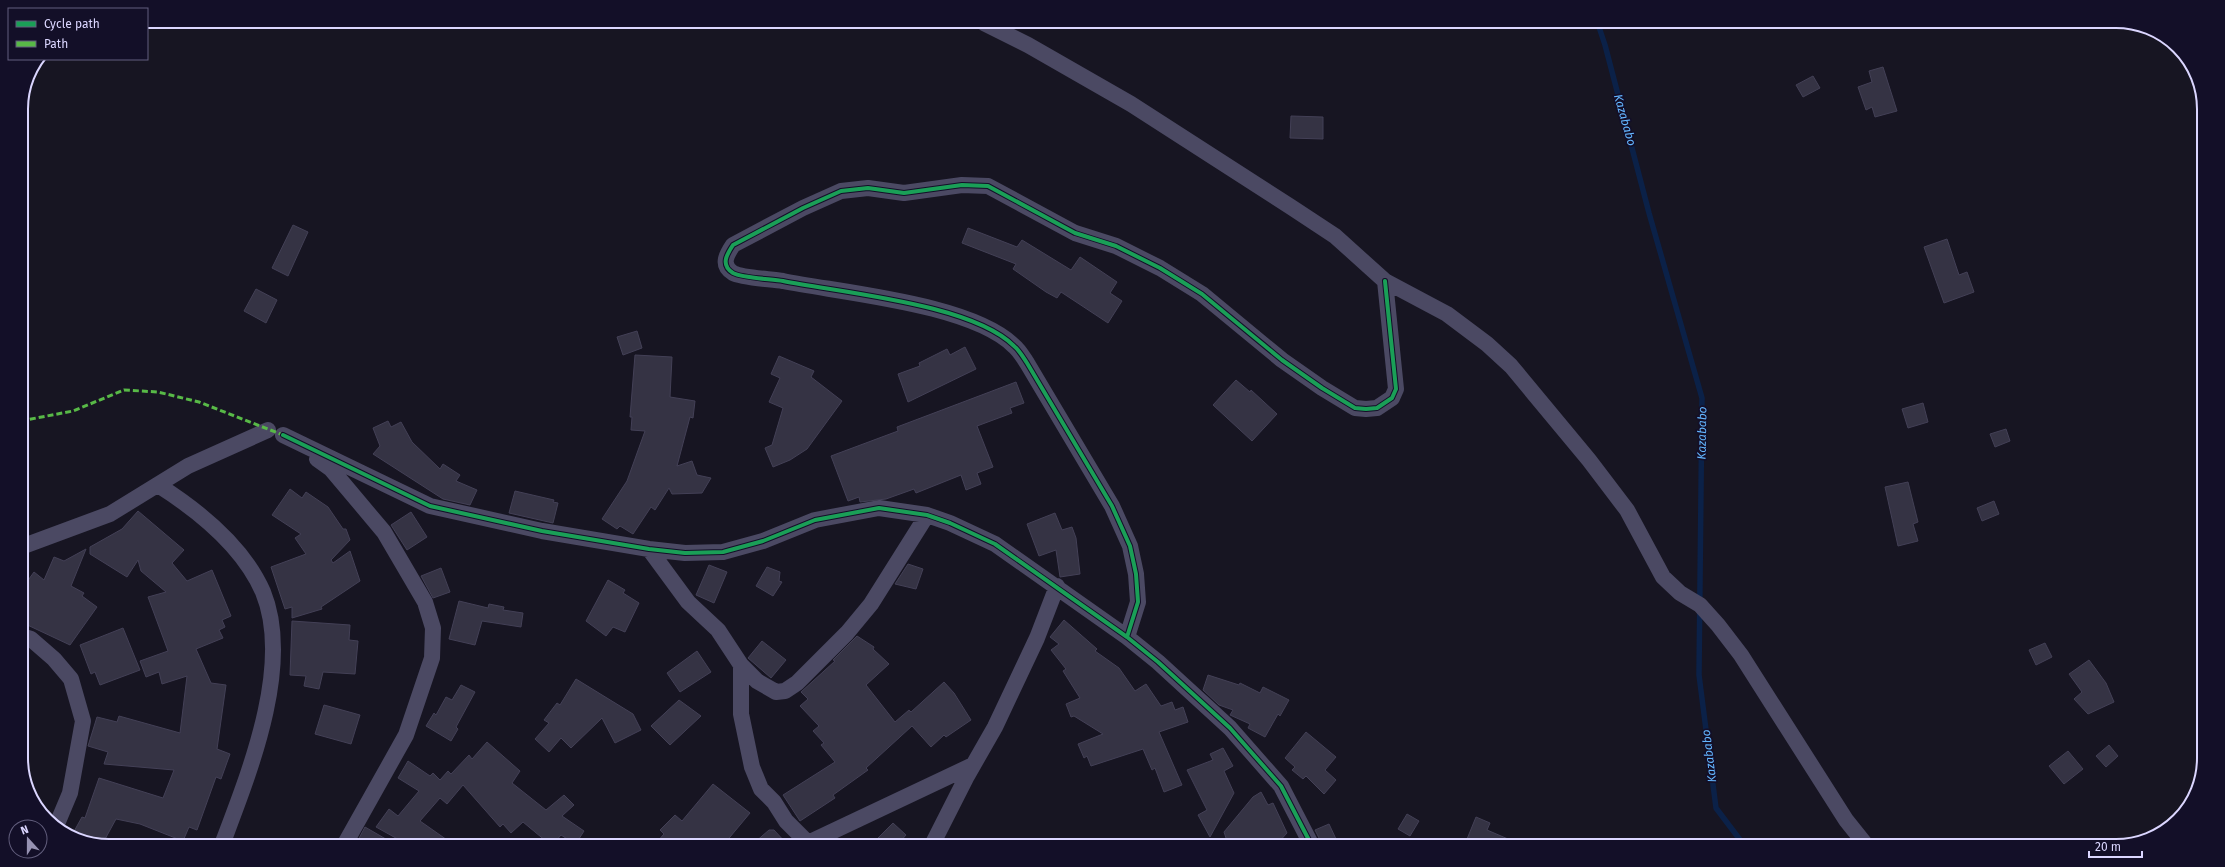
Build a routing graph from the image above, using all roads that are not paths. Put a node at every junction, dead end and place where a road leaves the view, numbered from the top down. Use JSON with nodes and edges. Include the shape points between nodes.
{"nodes":[{"id":1,"x":994,"y":28,"type":"edge"},
{"id":2,"x":1385,"y":280,"type":"junction"},
{"id":3,"x":268,"y":430,"type":"dead end"},
{"id":4,"x":158,"y":485,"type":"junction"},
{"id":5,"x":927,"y":515,"type":"junction"},
{"id":6,"x":28,"y":544,"type":"edge"},
{"id":7,"x":649,"y":549,"type":"junction"},
{"id":8,"x":1057,"y":586,"type":"junction"},
{"id":9,"x":1127,"y":637,"type":"junction"},
{"id":10,"x":28,"y":638,"type":"edge"},
{"id":11,"x":741,"y":665,"type":"junction"},
{"id":12,"x":973,"y":765,"type":"junction"},
{"id":13,"x":58,"y":821,"type":"edge"},
{"id":14,"x":223,"y":839,"type":"edge"},
{"id":15,"x":348,"y":839,"type":"edge"},
{"id":16,"x":804,"y":839,"type":"edge"},
{"id":17,"x":816,"y":839,"type":"edge"},
{"id":18,"x":936,"y":839,"type":"edge"},
{"id":19,"x":1309,"y":839,"type":"edge"},
{"id":20,"x":1861,"y":839,"type":"edge"}],
"edges":[{"from":1,"to":2,"type":"street","via":[[1131,104],[1211,155],[1335,236]]},
{"from":2,"to":9,"type":"street","via":[[1396,389],[1392,398],[1382,405],[1366,410],[1355,408],[1322,388],[1282,360],[1202,294],[1160,268],[1116,246],[1074,232],[988,186],[962,185],[904,193],[868,188],[841,191],[733,245],[727,253],[727,266],[732,272],[742,276],[866,296],[958,315],[991,330],[1014,346],[1027,363],[1112,506],[1130,546],[1138,602]]},
{"from":2,"to":20,"type":"street","via":[[1447,314],[1487,344],[1516,372],[1627,510],[1664,577],[1680,593],[1700,606],[1736,649],[1846,820]]},
{"from":3,"to":4,"type":"street","via":[[188,466]]},
{"from":4,"to":6,"type":"street","via":[[110,514]]},
{"from":4,"to":14,"type":"street","via":[[203,517],[240,556],[259,586],[269,615],[272,648],[267,703],[244,784]]},
{"from":5,"to":7,"type":"street","via":[[879,508],[815,520],[763,541],[723,552],[684,553]]},
{"from":5,"to":8,"type":"street","via":[[995,544]]},
{"from":5,"to":11,"type":"street","via":[[871,604],[847,633],[797,683],[785,691],[776,692],[757,681]]},
{"from":7,"to":11,"type":"street","via":[[688,602],[718,630]]},
{"from":7,"to":15,"type":"street","via":[[542,531],[430,506],[283,435],[331,469],[384,532],[425,602],[433,628],[432,658],[406,735]]},
{"from":8,"to":9,"type":"street"},
{"from":8,"to":12,"type":"street","via":[[1037,638],[995,727]]},
{"from":9,"to":19,"type":"street","via":[[1230,728],[1281,786]]},
{"from":10,"to":13,"type":"street","via":[[54,659],[71,679],[83,721],[70,793]]},
{"from":11,"to":16,"type":"street","via":[[742,714],[752,767],[761,789]]},
{"from":12,"to":17,"type":"street"},
{"from":12,"to":18,"type":"street"}]}
